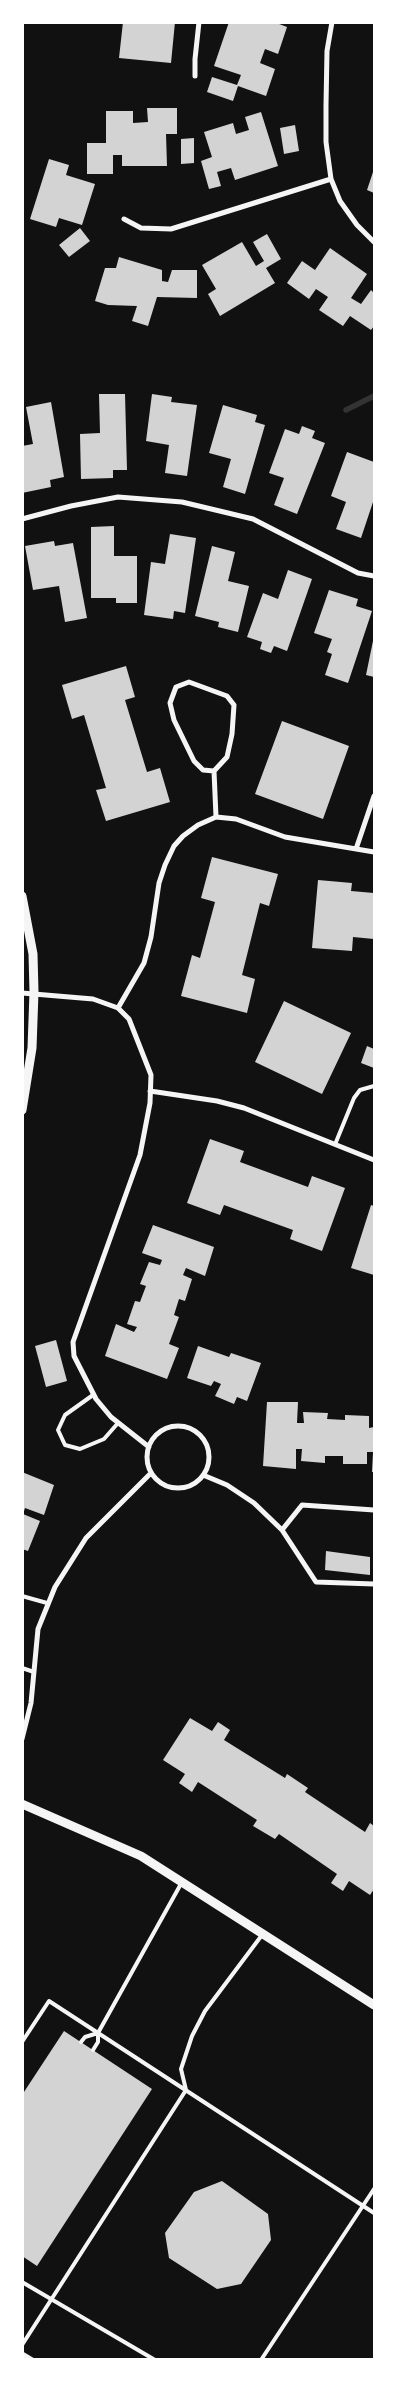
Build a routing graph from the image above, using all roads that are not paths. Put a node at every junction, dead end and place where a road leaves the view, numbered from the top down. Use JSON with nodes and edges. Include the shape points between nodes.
{"nodes":[{"id":1,"x":199,"y":22,"type":"edge"},
{"id":2,"x":332,"y":22,"type":"edge"},
{"id":3,"x":195,"y":76,"type":"dead end"},
{"id":4,"x":331,"y":180,"type":"junction"},
{"id":5,"x":124,"y":219,"type":"dead end"},
{"id":6,"x":374,"y":242,"type":"edge"},
{"id":7,"x":22,"y":519,"type":"edge"},
{"id":8,"x":374,"y":576,"type":"edge"},
{"id":9,"x":214,"y":771,"type":"junction"},
{"id":10,"x":374,"y":796,"type":"edge"},
{"id":11,"x":216,"y":817,"type":"junction"},
{"id":12,"x":356,"y":849,"type":"junction"},
{"id":13,"x":374,"y":852,"type":"edge"},
{"id":14,"x":22,"y":896,"type":"edge"},
{"id":15,"x":22,"y":992,"type":"edge"},
{"id":16,"x":34,"y":992,"type":"junction"},
{"id":17,"x":118,"y":1008,"type":"junction"},
{"id":18,"x":374,"y":1086,"type":"edge"},
{"id":19,"x":150,"y":1091,"type":"junction"},
{"id":20,"x":22,"y":1110,"type":"edge"},
{"id":21,"x":336,"y":1142,"type":"junction"},
{"id":22,"x":374,"y":1160,"type":"edge"},
{"id":23,"x":93,"y":1395,"type":"junction"},
{"id":24,"x":118,"y":1423,"type":"junction"},
{"id":25,"x":149,"y":1447,"type":"junction"},
{"id":26,"x":151,"y":1473,"type":"junction"},
{"id":27,"x":203,"y":1475,"type":"junction"},
{"id":28,"x":374,"y":1510,"type":"edge"},
{"id":29,"x":282,"y":1530,"type":"junction"},
{"id":30,"x":374,"y":1584,"type":"edge"},
{"id":31,"x":22,"y":1596,"type":"edge"},
{"id":32,"x":48,"y":1603,"type":"junction"},
{"id":33,"x":22,"y":1668,"type":"edge"},
{"id":34,"x":34,"y":1672,"type":"junction"},
{"id":35,"x":22,"y":1738,"type":"edge"},
{"id":36,"x":22,"y":1804,"type":"edge"},
{"id":37,"x":182,"y":1882,"type":"junction"},
{"id":38,"x":262,"y":1934,"type":"junction"},
{"id":39,"x":374,"y":2005,"type":"edge"},
{"id":40,"x":98,"y":2033,"type":"junction"},
{"id":41,"x":22,"y":2042,"type":"edge"},
{"id":42,"x":81,"y":2042,"type":"dead end"},
{"id":43,"x":93,"y":2050,"type":"dead end"},
{"id":44,"x":186,"y":2090,"type":"junction"},
{"id":45,"x":374,"y":2189,"type":"edge"},
{"id":46,"x":363,"y":2206,"type":"junction"},
{"id":47,"x":374,"y":2213,"type":"edge"},
{"id":48,"x":22,"y":2282,"type":"edge"},
{"id":49,"x":50,"y":2300,"type":"junction"},
{"id":50,"x":22,"y":2345,"type":"edge"},
{"id":51,"x":22,"y":2354,"type":"edge"},
{"id":52,"x":32,"y":2360,"type":"edge"},
{"id":53,"x":155,"y":2360,"type":"edge"},
{"id":54,"x":261,"y":2360,"type":"edge"}],
"edges":[{"from":1,"to":3,"type":"street"},
{"from":2,"to":4,"type":"street","via":[[327,50],[326,105]]},
{"from":4,"to":5,"type":"street","via":[[171,229],[141,228]]},
{"from":4,"to":6,"type":"street","via":[[340,201]]},
{"from":7,"to":8,"type":"street","via":[[118,497],[182,502],[253,519],[358,573]]},
{"from":9,"to":9,"type":"street","via":[[227,757],[234,705],[228,696],[189,682],[176,687],[170,703],[174,720],[194,761],[203,770]]},
{"from":9,"to":11,"type":"street"},
{"from":10,"to":12,"type":"street"},
{"from":11,"to":12,"type":"street","via":[[236,819],[285,836]]},
{"from":11,"to":17,"type":"street","via":[[198,825],[174,846],[159,883],[144,963]]},
{"from":12,"to":13,"type":"street"},
{"from":14,"to":16,"type":"street","via":[[32,954]]},
{"from":15,"to":16,"type":"street"},
{"from":16,"to":17,"type":"street","via":[[93,999]]},
{"from":16,"to":20,"type":"street","via":[[32,1048]]},
{"from":17,"to":19,"type":"street","via":[[129,1019],[141,1046],[151,1075]]},
{"from":18,"to":21,"type":"lane","via":[[360,1090],[354,1098]]},
{"from":19,"to":21,"type":"street","via":[[217,1100]]},
{"from":19,"to":23,"type":"street","via":[[140,1156],[73,1342],[74,1356]]},
{"from":21,"to":22,"type":"street"},
{"from":23,"to":24,"type":"street"},
{"from":23,"to":24,"type":"lane","via":[[64,1416],[58,1430],[65,1445],[80,1450],[104,1439]]},
{"from":24,"to":25,"type":"street"},
{"from":25,"to":26,"type":"street"},
{"from":25,"to":27,"type":"street","via":[[164,1429],[174,1426],[194,1430],[207,1446],[208,1466]]},
{"from":26,"to":27,"type":"street","via":[[166,1486],[177,1488],[187,1487]]},
{"from":26,"to":32,"type":"street","via":[[86,1538],[66,1566]]},
{"from":27,"to":29,"type":"street","via":[[254,1503]]},
{"from":28,"to":29,"type":"street","via":[[302,1506]]},
{"from":29,"to":30,"type":"street","via":[[316,1582]]},
{"from":31,"to":32,"type":"lane"},
{"from":32,"to":34,"type":"street","via":[[38,1629]]},
{"from":33,"to":34,"type":"lane"},
{"from":34,"to":35,"type":"street","via":[[31,1703]]},
{"from":36,"to":37,"type":"street","via":[[140,1856]]},
{"from":37,"to":38,"type":"street"},
{"from":37,"to":40,"type":"lane"},
{"from":38,"to":39,"type":"street"},
{"from":38,"to":44,"type":"lane","via":[[204,2011],[181,2069]]},
{"from":40,"to":41,"type":"lane","via":[[49,2001]]},
{"from":40,"to":42,"type":"lane","via":[[84,2037]]},
{"from":40,"to":43,"type":"lane","via":[[98,2042]]},
{"from":40,"to":44,"type":"lane"},
{"from":44,"to":46,"type":"lane"},
{"from":44,"to":49,"type":"lane"},
{"from":45,"to":46,"type":"lane"},
{"from":46,"to":47,"type":"lane"},
{"from":46,"to":54,"type":"lane"},
{"from":48,"to":49,"type":"lane"},
{"from":49,"to":50,"type":"lane"},
{"from":49,"to":53,"type":"lane"},
{"from":51,"to":52,"type":"street"}]}
